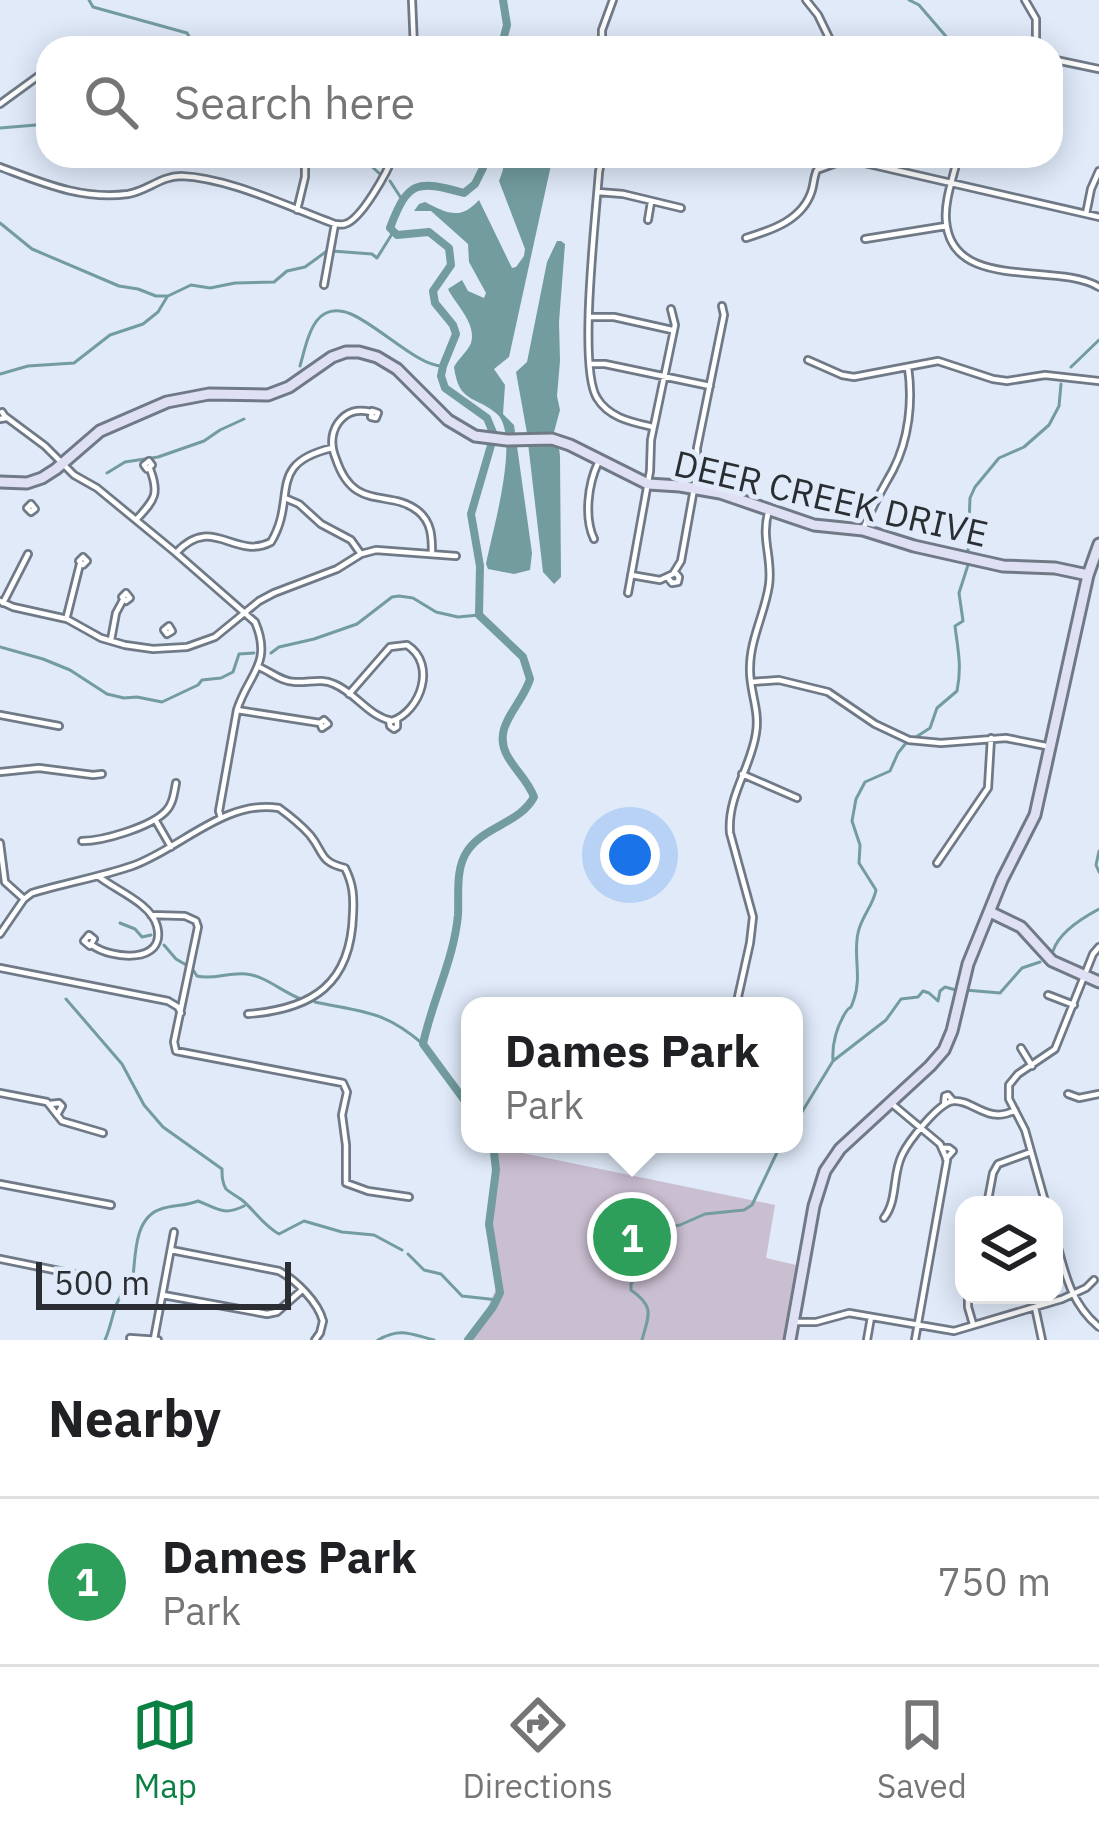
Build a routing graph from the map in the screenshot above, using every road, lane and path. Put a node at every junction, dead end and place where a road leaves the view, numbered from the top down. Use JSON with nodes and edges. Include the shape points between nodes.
{"nodes":[{"id":1,"x":412,"y":0,"type":"edge"},
{"id":2,"x":613,"y":0,"type":"edge"},
{"id":3,"x":806,"y":0,"type":"edge"},
{"id":4,"x":1025,"y":0,"type":"edge"},
{"id":5,"x":414,"y":36,"type":"edge"},
{"id":6,"x":602,"y":36,"type":"edge"},
{"id":7,"x":828,"y":36,"type":"edge"},
{"id":8,"x":1036,"y":36,"type":"edge"},
{"id":9,"x":1063,"y":61,"type":"edge"},
{"id":10,"x":1099,"y":69,"type":"edge"},
{"id":11,"x":36,"y":78,"type":"edge"},
{"id":12,"x":0,"y":104,"type":"edge"},
{"id":13,"x":0,"y":167,"type":"edge"},
{"id":14,"x":305,"y":168,"type":"edge"},
{"id":15,"x":388,"y":168,"type":"edge"},
{"id":16,"x":601,"y":168,"type":"edge"},
{"id":17,"x":822,"y":168,"type":"edge"},
{"id":18,"x":879,"y":168,"type":"edge"},
{"id":19,"x":955,"y":168,"type":"edge"},
{"id":20,"x":1099,"y":171,"type":"edge"},
{"id":21,"x":952,"y":184,"type":"junction"},
{"id":22,"x":598,"y":192,"type":"junction"},
{"id":23,"x":651,"y":201,"type":"junction"},
{"id":24,"x":681,"y":208,"type":"dead end"},
{"id":25,"x":297,"y":210,"type":"junction"},
{"id":26,"x":1085,"y":214,"type":"junction"},
{"id":27,"x":1099,"y":217,"type":"edge"},
{"id":28,"x":647,"y":220,"type":"dead end"},
{"id":29,"x":334,"y":224,"type":"junction"},
{"id":30,"x":946,"y":226,"type":"junction"},
{"id":31,"x":746,"y":238,"type":"dead end"},
{"id":32,"x":865,"y":238,"type":"dead end"},
{"id":33,"x":324,"y":285,"type":"dead end"},
{"id":34,"x":1099,"y":287,"type":"edge"},
{"id":35,"x":722,"y":306,"type":"dead end"},
{"id":36,"x":671,"y":308,"type":"dead end"},
{"id":37,"x":589,"y":317,"type":"junction"},
{"id":38,"x":674,"y":330,"type":"junction"},
{"id":39,"x":808,"y":360,"type":"dead end"},
{"id":40,"x":590,"y":364,"type":"junction"},
{"id":41,"x":908,"y":367,"type":"junction"},
{"id":42,"x":663,"y":376,"type":"junction"},
{"id":43,"x":1099,"y":381,"type":"edge"},
{"id":44,"x":710,"y":386,"type":"junction"},
{"id":45,"x":371,"y":412,"type":"dead end"},
{"id":46,"x":2,"y":416,"type":"edge"},
{"id":47,"x":653,"y":427,"type":"junction"},
{"id":48,"x":332,"y":448,"type":"junction"},
{"id":49,"x":600,"y":460,"type":"junction"},
{"id":50,"x":62,"y":464,"type":"junction"},
{"id":51,"x":150,"y":469,"type":"dead end"},
{"id":52,"x":0,"y":482,"type":"edge"},
{"id":53,"x":648,"y":484,"type":"junction"},
{"id":54,"x":694,"y":488,"type":"junction"},
{"id":55,"x":285,"y":498,"type":"junction"},
{"id":56,"x":769,"y":510,"type":"junction"},
{"id":57,"x":136,"y":520,"type":"junction"},
{"id":58,"x":863,"y":530,"type":"junction"},
{"id":59,"x":594,"y":539,"type":"dead end"},
{"id":60,"x":1099,"y":544,"type":"edge"},
{"id":61,"x":176,"y":553,"type":"junction"},
{"id":62,"x":28,"y":554,"type":"dead end"},
{"id":63,"x":361,"y":554,"type":"junction"},
{"id":64,"x":432,"y":554,"type":"junction"},
{"id":65,"x":456,"y":556,"type":"dead end"},
{"id":66,"x":80,"y":564,"type":"dead end"},
{"id":67,"x":631,"y":574,"type":"junction"},
{"id":68,"x":1088,"y":575,"type":"junction"},
{"id":69,"x":628,"y":592,"type":"dead end"},
{"id":70,"x":123,"y":600,"type":"dead end"},
{"id":71,"x":1,"y":602,"type":"edge"},
{"id":72,"x":246,"y":611,"type":"junction"},
{"id":73,"x":67,"y":619,"type":"junction"},
{"id":74,"x":169,"y":634,"type":"dead end"},
{"id":75,"x":111,"y":641,"type":"junction"},
{"id":76,"x":170,"y":649,"type":"junction"},
{"id":77,"x":260,"y":667,"type":"junction"},
{"id":78,"x":752,"y":682,"type":"junction"},
{"id":79,"x":350,"y":694,"type":"junction"},
{"id":80,"x":237,"y":710,"type":"junction"},
{"id":81,"x":0,"y":715,"type":"edge"},
{"id":82,"x":320,"y":723,"type":"dead end"},
{"id":83,"x":59,"y":725,"type":"dead end"},
{"id":84,"x":991,"y":738,"type":"junction"},
{"id":85,"x":1051,"y":747,"type":"junction"},
{"id":86,"x":0,"y":772,"type":"edge"},
{"id":87,"x":102,"y":774,"type":"dead end"},
{"id":88,"x":742,"y":774,"type":"junction"},
{"id":89,"x":176,"y":783,"type":"dead end"},
{"id":90,"x":797,"y":798,"type":"dead end"},
{"id":91,"x":220,"y":818,"type":"junction"},
{"id":92,"x":155,"y":820,"type":"junction"},
{"id":93,"x":82,"y":841,"type":"dead end"},
{"id":94,"x":0,"y":843,"type":"edge"},
{"id":95,"x":171,"y":848,"type":"junction"},
{"id":96,"x":937,"y":863,"type":"dead end"},
{"id":97,"x":98,"y":876,"type":"junction"},
{"id":98,"x":24,"y":899,"type":"junction"},
{"id":99,"x":990,"y":912,"type":"junction"},
{"id":100,"x":151,"y":916,"type":"junction"},
{"id":101,"x":0,"y":934,"type":"edge"},
{"id":102,"x":92,"y":945,"type":"dead end"},
{"id":103,"x":1099,"y":947,"type":"edge"},
{"id":104,"x":0,"y":968,"type":"edge"},
{"id":105,"x":1085,"y":976,"type":"junction"},
{"id":106,"x":1099,"y":982,"type":"edge"},
{"id":107,"x":1048,"y":995,"type":"dead end"},
{"id":108,"x":738,"y":997,"type":"edge"},
{"id":109,"x":1074,"y":1005,"type":"junction"},
{"id":110,"x":181,"y":1013,"type":"junction"},
{"id":111,"x":248,"y":1014,"type":"dead end"},
{"id":112,"x":1021,"y":1048,"type":"dead end"},
{"id":113,"x":1032,"y":1066,"type":"junction"},
{"id":114,"x":0,"y":1093,"type":"edge"},
{"id":115,"x":1068,"y":1094,"type":"dead end"},
{"id":116,"x":1099,"y":1094,"type":"edge"},
{"id":117,"x":891,"y":1103,"type":"junction"},
{"id":118,"x":1015,"y":1110,"type":"junction"},
{"id":119,"x":922,"y":1129,"type":"junction"},
{"id":120,"x":103,"y":1133,"type":"dead end"},
{"id":121,"x":1031,"y":1152,"type":"junction"},
{"id":122,"x":0,"y":1184,"type":"edge"},
{"id":123,"x":989,"y":1196,"type":"edge"},
{"id":124,"x":1043,"y":1196,"type":"edge"},
{"id":125,"x":410,"y":1197,"type":"dead end"},
{"id":126,"x":111,"y":1204,"type":"dead end"},
{"id":127,"x":884,"y":1218,"type":"dead end"},
{"id":128,"x":174,"y":1232,"type":"dead end"},
{"id":129,"x":171,"y":1250,"type":"junction"},
{"id":130,"x":0,"y":1258,"type":"edge"},
{"id":131,"x":1063,"y":1272,"type":"edge"},
{"id":132,"x":80,"y":1275,"type":"dead end"},
{"id":133,"x":1094,"y":1280,"type":"dead end"},
{"id":134,"x":302,"y":1290,"type":"junction"},
{"id":135,"x":1071,"y":1294,"type":"junction"},
{"id":136,"x":163,"y":1295,"type":"junction"},
{"id":137,"x":968,"y":1304,"type":"edge"},
{"id":138,"x":1036,"y":1307,"type":"junction"},
{"id":139,"x":871,"y":1317,"type":"junction"},
{"id":140,"x":332,"y":1321,"type":"dead end"},
{"id":141,"x":323,"y":1322,"type":"junction"},
{"id":142,"x":793,"y":1322,"type":"junction"},
{"id":143,"x":917,"y":1325,"type":"junction"},
{"id":144,"x":974,"y":1325,"type":"junction"},
{"id":145,"x":1099,"y":1327,"type":"edge"},
{"id":146,"x":130,"y":1338,"type":"edge"},
{"id":147,"x":156,"y":1340,"type":"edge"},
{"id":148,"x":315,"y":1340,"type":"edge"},
{"id":149,"x":790,"y":1340,"type":"edge"},
{"id":150,"x":866,"y":1340,"type":"edge"},
{"id":151,"x":915,"y":1340,"type":"edge"},
{"id":152,"x":1042,"y":1340,"type":"edge"}],
"edges":[{"from":1,"to":5,"type":"street"},
{"from":2,"to":6,"type":"street"},
{"from":3,"to":7,"type":"street"},
{"from":4,"to":8,"type":"street"},
{"from":9,"to":10,"type":"street"},
{"from":11,"to":12,"type":"street"},
{"from":13,"to":25,"type":"street","via":[[80,195],[129,194],[177,176],[201,179]]},
{"from":14,"to":25,"type":"street"},
{"from":15,"to":29,"type":"street","via":[[356,217]]},
{"from":16,"to":22,"type":"street"},
{"from":17,"to":31,"type":"street","via":[[798,214]]},
{"from":18,"to":21,"type":"street"},
{"from":19,"to":21,"type":"street"},
{"from":20,"to":26,"type":"street"},
{"from":21,"to":26,"type":"street"},
{"from":21,"to":30,"type":"street"},
{"from":22,"to":23,"type":"street"},
{"from":22,"to":37,"type":"street"},
{"from":23,"to":24,"type":"street"},
{"from":23,"to":28,"type":"street"},
{"from":25,"to":29,"type":"street"},
{"from":26,"to":27,"type":"street"},
{"from":29,"to":33,"type":"street"},
{"from":30,"to":32,"type":"street"},
{"from":30,"to":34,"type":"street","via":[[959,250],[983,267]]},
{"from":35,"to":44,"type":"street"},
{"from":36,"to":38,"type":"street"},
{"from":37,"to":38,"type":"street"},
{"from":37,"to":40,"type":"street"},
{"from":38,"to":42,"type":"street"},
{"from":39,"to":41,"type":"street","via":[[854,377]]},
{"from":40,"to":42,"type":"street"},
{"from":40,"to":47,"type":"street","via":[[592,390],[605,409]]},
{"from":41,"to":43,"type":"street","via":[[938,362],[1007,381]]},
{"from":41,"to":58,"type":"street","via":[[903,440]]},
{"from":42,"to":44,"type":"street"},
{"from":42,"to":47,"type":"street"},
{"from":44,"to":54,"type":"street"},
{"from":45,"to":48,"type":"street","via":[[346,416]]},
{"from":46,"to":50,"type":"street"},
{"from":47,"to":53,"type":"street"},
{"from":48,"to":55,"type":"street","via":[[297,462]]},
{"from":48,"to":64,"type":"street","via":[[354,488],[422,514]]},
{"from":49,"to":50,"type":"street","name":"DEER CREEK DRIVE","via":[[552,440],[482,438],[460,429],[385,361],[346,352],[268,395],[199,394],[144,410],[100,431]]},
{"from":49,"to":53,"type":"street","name":"DEER CREEK DRIVE"},
{"from":49,"to":59,"type":"street","via":[[590,484]]},
{"from":50,"to":52,"type":"street","via":[[27,483]]},
{"from":50,"to":57,"type":"street"},
{"from":51,"to":57,"type":"street","via":[[155,496]]},
{"from":53,"to":54,"type":"street","name":"DEER CREEK DRIVE"},
{"from":53,"to":67,"type":"street"},
{"from":54,"to":56,"type":"street","name":"DEER CREEK DRIVE"},
{"from":54,"to":67,"type":"street","via":[[675,572],[660,580]]},
{"from":55,"to":61,"type":"street","via":[[275,537],[264,546],[202,535]]},
{"from":55,"to":63,"type":"street"},
{"from":56,"to":58,"type":"street","name":"DEER CREEK DRIVE"},
{"from":56,"to":78,"type":"street","via":[[769,586]]},
{"from":57,"to":61,"type":"street"},
{"from":58,"to":68,"type":"street","name":"DEER CREEK DRIVE","via":[[1003,566]]},
{"from":60,"to":68,"type":"street"},
{"from":61,"to":72,"type":"street"},
{"from":62,"to":71,"type":"street"},
{"from":63,"to":64,"type":"street"},
{"from":63,"to":72,"type":"street"},
{"from":64,"to":65,"type":"street"},
{"from":66,"to":73,"type":"street"},
{"from":67,"to":69,"type":"street"},
{"from":68,"to":85,"type":"street"},
{"from":70,"to":75,"type":"street"},
{"from":71,"to":73,"type":"street"},
{"from":72,"to":76,"type":"street","via":[[208,640]]},
{"from":72,"to":77,"type":"street","via":[[261,637]]},
{"from":73,"to":75,"type":"street"},
{"from":74,"to":76,"type":"street"},
{"from":75,"to":76,"type":"street"},
{"from":77,"to":79,"type":"street"},
{"from":77,"to":80,"type":"street"},
{"from":78,"to":84,"type":"street","via":[[830,693],[909,740]]},
{"from":78,"to":88,"type":"street","via":[[758,723]]},
{"from":79,"to":79,"type":"street","via":[[377,717],[406,714],[418,696],[422,659],[397,644]]},
{"from":80,"to":82,"type":"street"},
{"from":80,"to":91,"type":"street"},
{"from":81,"to":83,"type":"street"},
{"from":84,"to":85,"type":"street"},
{"from":84,"to":96,"type":"street","via":[[988,788]]},
{"from":85,"to":99,"type":"street","via":[[1035,815]]},
{"from":86,"to":87,"type":"street"},
{"from":88,"to":90,"type":"street"},
{"from":88,"to":108,"type":"street","via":[[730,833],[753,929]]},
{"from":89,"to":92,"type":"street","via":[[171,804]]},
{"from":91,"to":95,"type":"street"},
{"from":91,"to":111,"type":"street","via":[[279,808],[331,865],[345,868],[354,894],[347,953],[330,983],[293,1008]]},
{"from":92,"to":93,"type":"street"},
{"from":92,"to":95,"type":"street"},
{"from":94,"to":98,"type":"street","via":[[5,883]]},
{"from":95,"to":97,"type":"street"},
{"from":97,"to":98,"type":"street"},
{"from":97,"to":100,"type":"street"},
{"from":98,"to":101,"type":"street"},
{"from":99,"to":105,"type":"street"},
{"from":99,"to":117,"type":"street","via":[[944,1050]]},
{"from":100,"to":102,"type":"street","via":[[157,937],[141,955]]},
{"from":100,"to":110,"type":"street","via":[[185,916],[199,927]]},
{"from":103,"to":105,"type":"street"},
{"from":104,"to":110,"type":"street","via":[[168,1001]]},
{"from":105,"to":106,"type":"street"},
{"from":105,"to":109,"type":"street"},
{"from":107,"to":109,"type":"street"},
{"from":109,"to":113,"type":"street","via":[[1055,1049]]},
{"from":110,"to":125,"type":"street","via":[[176,1051],[344,1083],[346,1183]]},
{"from":112,"to":113,"type":"street"},
{"from":113,"to":118,"type":"street","via":[[1009,1085]]},
{"from":114,"to":120,"type":"street","via":[[50,1105],[66,1123]]},
{"from":115,"to":116,"type":"street"},
{"from":117,"to":119,"type":"street"},
{"from":117,"to":142,"type":"street","via":[[840,1149],[820,1182]]},
{"from":118,"to":119,"type":"street","via":[[975,1111],[953,1101]]},
{"from":118,"to":121,"type":"street"},
{"from":119,"to":127,"type":"street","via":[[900,1160]]},
{"from":119,"to":143,"type":"street","via":[[946,1159]]},
{"from":121,"to":123,"type":"street","via":[[998,1164]]},
{"from":121,"to":124,"type":"street"},
{"from":122,"to":126,"type":"street"},
{"from":128,"to":129,"type":"street"},
{"from":129,"to":134,"type":"street","via":[[279,1271]]},
{"from":129,"to":136,"type":"street"},
{"from":130,"to":132,"type":"street"},
{"from":131,"to":135,"type":"street"},
{"from":133,"to":135,"type":"street"},
{"from":134,"to":136,"type":"street","via":[[267,1314]]},
{"from":134,"to":141,"type":"street"},
{"from":135,"to":138,"type":"street"},
{"from":135,"to":145,"type":"street"},
{"from":136,"to":147,"type":"street"},
{"from":137,"to":144,"type":"street"},
{"from":138,"to":144,"type":"street"},
{"from":138,"to":152,"type":"street"},
{"from":139,"to":142,"type":"street"},
{"from":139,"to":143,"type":"street"},
{"from":139,"to":150,"type":"street"},
{"from":140,"to":141,"type":"street"},
{"from":141,"to":148,"type":"street"},
{"from":142,"to":149,"type":"street"},
{"from":143,"to":144,"type":"street"},
{"from":143,"to":151,"type":"street"},
{"from":146,"to":147,"type":"street"}]}
